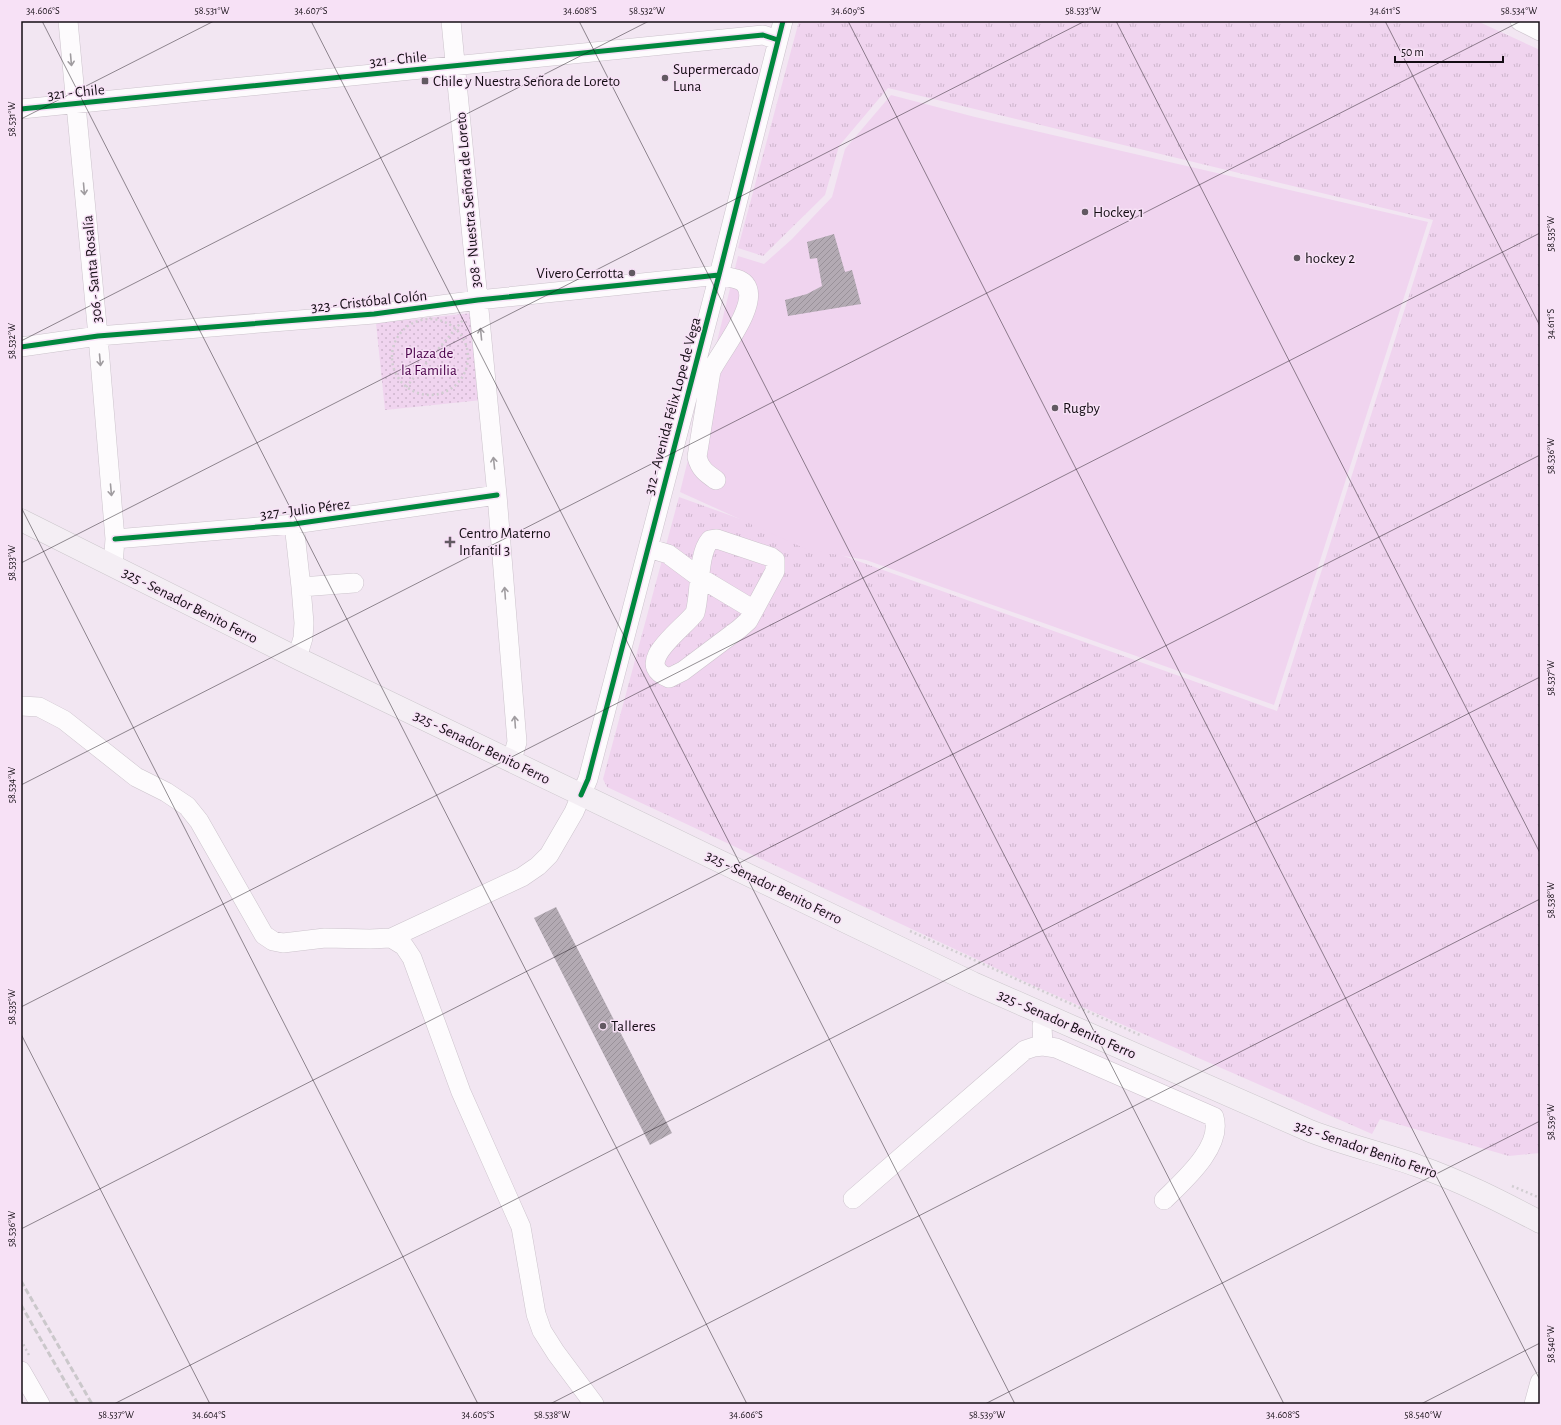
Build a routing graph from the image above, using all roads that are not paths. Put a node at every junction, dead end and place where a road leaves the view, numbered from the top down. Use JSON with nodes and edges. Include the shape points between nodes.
{"nodes":[{"id":1,"x":68,"y":21,"type":"edge"},
{"id":2,"x":451,"y":21,"type":"edge"},
{"id":3,"x":783,"y":21,"type":"edge"},
{"id":4,"x":1520,"y":21,"type":"edge"},
{"id":5,"x":1540,"y":31,"type":"edge"},
{"id":6,"x":767,"y":32,"type":"edge"},
{"id":7,"x":455,"y":65,"type":"junction"},
{"id":8,"x":76,"y":104,"type":"junction"},
{"id":9,"x":21,"y":109,"type":"edge"},
{"id":10,"x":719,"y":276,"type":"junction"},
{"id":11,"x":478,"y":300,"type":"junction"},
{"id":12,"x":98,"y":336,"type":"junction"},
{"id":13,"x":21,"y":347,"type":"edge"},
{"id":14,"x":716,"y":480,"type":"dead end"},
{"id":15,"x":497,"y":495,"type":"junction"},
{"id":16,"x":21,"y":520,"type":"edge"},
{"id":17,"x":294,"y":524,"type":"junction"},
{"id":18,"x":115,"y":539,"type":"junction"},
{"id":19,"x":648,"y":548,"type":"junction"},
{"id":20,"x":113,"y":566,"type":"junction"},
{"id":21,"x":699,"y":577,"type":"junction"},
{"id":22,"x":354,"y":583,"type":"dead end"},
{"id":23,"x":301,"y":587,"type":"junction"},
{"id":24,"x":754,"y":610,"type":"junction"},
{"id":25,"x":298,"y":658,"type":"junction"},
{"id":26,"x":21,"y":706,"type":"edge"},
{"id":27,"x":512,"y":760,"type":"junction"},
{"id":28,"x":581,"y":795,"type":"junction"},
{"id":29,"x":392,"y":938,"type":"junction"},
{"id":30,"x":1046,"y":1015,"type":"junction"},
{"id":31,"x":1043,"y":1046,"type":"junction"},
{"id":32,"x":853,"y":1199,"type":"dead end"},
{"id":33,"x":1164,"y":1200,"type":"dead end"},
{"id":34,"x":1540,"y":1222,"type":"edge"},
{"id":35,"x":21,"y":1371,"type":"edge"},
{"id":36,"x":1540,"y":1382,"type":"edge"},
{"id":37,"x":40,"y":1404,"type":"edge"},
{"id":38,"x":594,"y":1404,"type":"edge"},
{"id":39,"x":1534,"y":1404,"type":"edge"}],
"edges":[{"from":1,"to":8,"type":"street","name":"306 - Santa Rosalía","one_way":true},
{"from":2,"to":7,"type":"street","name":"308 - Nuestra Señora de Loreto"},
{"from":3,"to":6,"type":"street","name":"312 - Avenida Félix Lope de Vega"},
{"from":4,"to":5,"type":"street"},
{"from":6,"to":7,"type":"street","name":"321 - Chile"},
{"from":6,"to":10,"type":"street","name":"312 - Avenida Félix Lope de Vega"},
{"from":7,"to":8,"type":"street","name":"321 - Chile"},
{"from":7,"to":11,"type":"street","name":"308 - Nuestra Señora de Loreto"},
{"from":8,"to":9,"type":"street","name":"321 - Chile"},
{"from":8,"to":12,"type":"street","name":"306 - Santa Rosalía","one_way":true},
{"from":10,"to":11,"type":"street","name":"323 - Cristóbal Colón"},
{"from":10,"to":14,"type":"street","name":"323 - Cristóbal Colón","via":[[745,283],[749,291],[745,314],[711,371],[697,457],[703,471]]},
{"from":10,"to":19,"type":"street","name":"312 - Avenida Félix Lope de Vega"},
{"from":11,"to":12,"type":"street","name":"323 - Cristóbal Colón","via":[[374,314]]},
{"from":15,"to":11,"type":"street","name":"308 - Nuestra Señora de Loreto","one_way":true},
{"from":12,"to":13,"type":"street","name":"323 - Cristóbal Colón"},
{"from":12,"to":18,"type":"street","name":"306 - Santa Rosalía","one_way":true},
{"from":15,"to":17,"type":"street","name":"327 - Julio Pérez"},
{"from":27,"to":15,"type":"street","name":"308 - Nuestra Señora de Loreto","one_way":true,"via":[[517,742]]},
{"from":16,"to":20,"type":"main road","name":"325 - Senador Benito Ferro"},
{"from":17,"to":18,"type":"street","name":"327 - Julio Pérez"},
{"from":17,"to":23,"type":"street"},
{"from":18,"to":20,"type":"street","name":"306 - Santa Rosalía"},
{"from":19,"to":21,"type":"street","via":[[668,554]]},
{"from":19,"to":28,"type":"street","name":"312 - Avenida Félix Lope de Vega","via":[[588,779]]},
{"from":20,"to":25,"type":"main road","name":"325 - Senador Benito Ferro"},
{"from":21,"to":24,"type":"street"},
{"from":21,"to":24,"type":"street","via":[[706,544],[710,540],[717,539],[771,557],[775,560],[775,571]]},
{"from":21,"to":24,"type":"street","via":[[695,613],[659,651],[654,660],[655,669],[661,675],[669,678],[683,671],[739,629],[748,621]]},
{"from":22,"to":23,"type":"street"},
{"from":23,"to":25,"type":"street","via":[[304,623]]},
{"from":25,"to":27,"type":"main road","name":"325 - Senador Benito Ferro"},
{"from":26,"to":29,"type":"street","via":[[39,707],[64,720],[136,777],[187,806],[199,821],[264,935],[273,941],[283,943],[325,938]]},
{"from":27,"to":28,"type":"main road","name":"325 - Senador Benito Ferro"},
{"from":28,"to":29,"type":"street","name":"312 - Avenida Félix Lope de Vega","via":[[560,837],[549,855],[538,866],[522,877]]},
{"from":28,"to":30,"type":"main road","name":"325 - Senador Benito Ferro"},
{"from":29,"to":38,"type":"street","via":[[404,946],[412,958],[461,1092],[521,1227],[536,1314],[542,1331]]},
{"from":30,"to":31,"type":"street","via":[[1042,1026]]},
{"from":30,"to":34,"type":"main road","name":"325 - Senador Benito Ferro","via":[[1310,1131],[1451,1178]]},
{"from":31,"to":32,"type":"street","via":[[1026,1050]]},
{"from":31,"to":33,"type":"street","via":[[1056,1048],[1214,1117],[1215,1130],[1203,1160]]},
{"from":35,"to":37,"type":"street"},
{"from":36,"to":39,"type":"street"}]}
